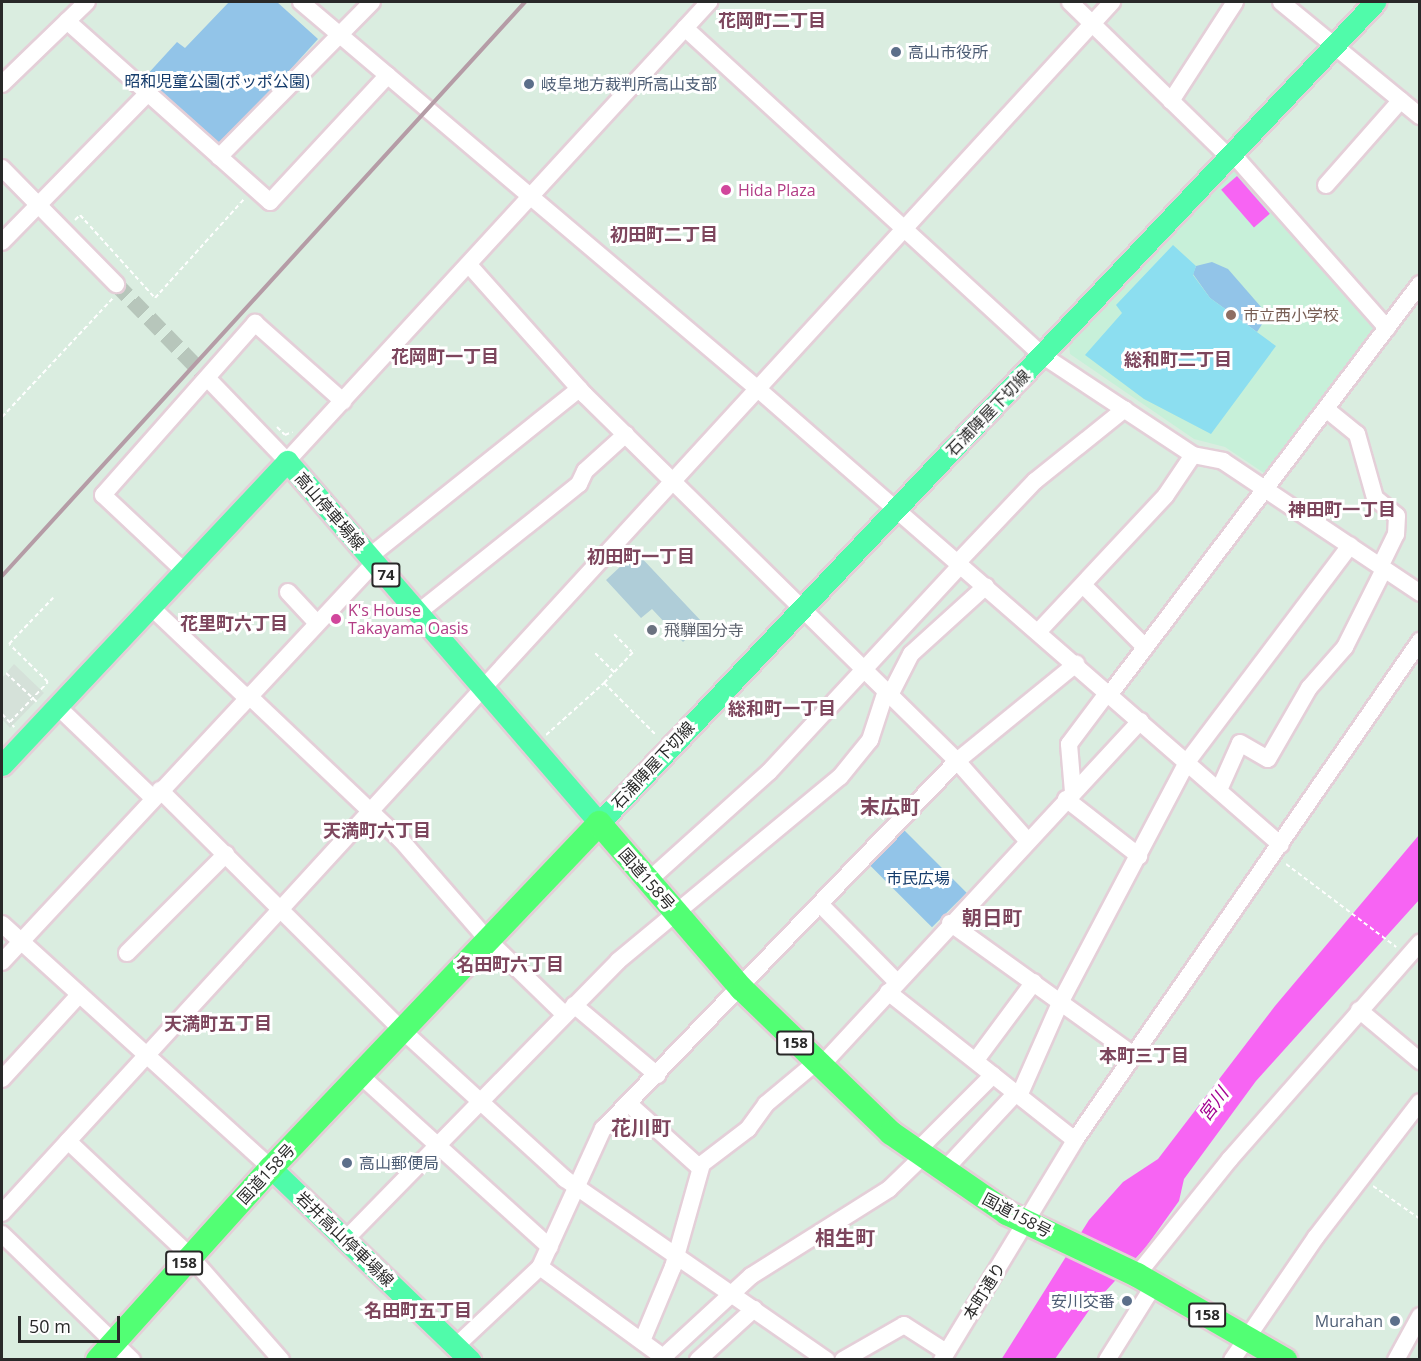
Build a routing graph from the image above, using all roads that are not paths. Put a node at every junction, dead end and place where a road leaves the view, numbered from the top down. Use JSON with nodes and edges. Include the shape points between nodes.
{"nodes":[{"id":1,"x":87,"y":2,"type":"edge"},
{"id":2,"x":301,"y":2,"type":"edge"},
{"id":3,"x":372,"y":2,"type":"edge"},
{"id":4,"x":709,"y":2,"type":"edge"},
{"id":5,"x":1071,"y":2,"type":"edge"},
{"id":6,"x":1112,"y":2,"type":"edge"},
{"id":7,"x":1236,"y":2,"type":"edge"},
{"id":8,"x":1281,"y":2,"type":"edge"},
{"id":9,"x":1375,"y":2,"type":"edge"},
{"id":10,"x":67,"y":21,"type":"junction"},
{"id":11,"x":1092,"y":23,"type":"junction"},
{"id":12,"x":685,"y":28,"type":"junction"},
{"id":13,"x":336,"y":33,"type":"junction"},
{"id":14,"x":1333,"y":45,"type":"junction"},
{"id":15,"x":388,"y":75,"type":"junction"},
{"id":16,"x":2,"y":84,"type":"edge"},
{"id":17,"x":146,"y":95,"type":"junction"},
{"id":18,"x":1401,"y":100,"type":"junction"},
{"id":19,"x":1171,"y":101,"type":"junction"},
{"id":20,"x":1419,"y":116,"type":"edge"},
{"id":21,"x":1231,"y":155,"type":"junction"},
{"id":22,"x":219,"y":157,"type":"junction"},
{"id":23,"x":2,"y":168,"type":"edge"},
{"id":24,"x":1326,"y":185,"type":"dead end"},
{"id":25,"x":531,"y":197,"type":"junction"},
{"id":26,"x":37,"y":205,"type":"junction"},
{"id":27,"x":904,"y":230,"type":"junction"},
{"id":28,"x":2,"y":242,"type":"edge"},
{"id":29,"x":469,"y":265,"type":"junction"},
{"id":30,"x":1419,"y":284,"type":"edge"},
{"id":31,"x":120,"y":287,"type":"tunnel mouth"},
{"id":32,"x":1387,"y":328,"type":"junction"},
{"id":33,"x":1042,"y":355,"type":"junction"},
{"id":34,"x":211,"y":382,"type":"tunnel mouth"},
{"id":35,"x":579,"y":389,"type":"junction"},
{"id":36,"x":759,"y":390,"type":"junction"},
{"id":37,"x":343,"y":401,"type":"junction"},
{"id":38,"x":1125,"y":409,"type":"junction"},
{"id":39,"x":1326,"y":410,"type":"junction"},
{"id":40,"x":626,"y":434,"type":"junction"},
{"id":41,"x":1193,"y":455,"type":"junction"},
{"id":42,"x":287,"y":461,"type":"junction"},
{"id":43,"x":676,"y":483,"type":"junction"},
{"id":44,"x":1266,"y":489,"type":"junction"},
{"id":45,"x":896,"y":509,"type":"junction"},
{"id":46,"x":1350,"y":546,"type":"junction"},
{"id":47,"x":372,"y":559,"type":"junction"},
{"id":48,"x":959,"y":564,"type":"junction"},
{"id":49,"x":1384,"y":564,"type":"junction"},
{"id":50,"x":184,"y":571,"type":"junction"},
{"id":51,"x":1083,"y":585,"type":"junction"},
{"id":52,"x":986,"y":586,"type":"junction"},
{"id":53,"x":288,"y":592,"type":"dead end"},
{"id":54,"x":1419,"y":593,"type":"edge"},
{"id":55,"x":150,"y":606,"type":"junction"},
{"id":56,"x":426,"y":607,"type":"dead end"},
{"id":57,"x":802,"y":609,"type":"junction"},
{"id":58,"x":316,"y":622,"type":"junction"},
{"id":59,"x":1038,"y":632,"type":"junction"},
{"id":60,"x":1419,"y":640,"type":"edge"},
{"id":61,"x":1145,"y":647,"type":"junction"},
{"id":62,"x":1076,"y":664,"type":"junction"},
{"id":63,"x":864,"y":668,"type":"junction"},
{"id":64,"x":484,"y":690,"type":"junction"},
{"id":65,"x":888,"y":693,"type":"junction"},
{"id":66,"x":1109,"y":693,"type":"junction"},
{"id":67,"x":247,"y":696,"type":"junction"},
{"id":68,"x":47,"y":704,"type":"junction"},
{"id":69,"x":1140,"y":721,"type":"junction"},
{"id":70,"x":957,"y":761,"type":"junction"},
{"id":71,"x":1187,"y":762,"type":"junction"},
{"id":72,"x":2,"y":765,"type":"edge"},
{"id":73,"x":1219,"y":790,"type":"junction"},
{"id":74,"x":157,"y":794,"type":"junction"},
{"id":75,"x":1069,"y":795,"type":"junction"},
{"id":76,"x":371,"y":811,"type":"junction"},
{"id":77,"x":599,"y":823,"type":"junction"},
{"id":78,"x":1027,"y":840,"type":"junction"},
{"id":79,"x":1277,"y":850,"type":"junction"},
{"id":80,"x":226,"y":854,"type":"junction"},
{"id":81,"x":1139,"y":856,"type":"junction"},
{"id":82,"x":649,"y":880,"type":"junction"},
{"id":83,"x":821,"y":905,"type":"junction"},
{"id":84,"x":281,"y":909,"type":"junction"},
{"id":85,"x":677,"y":912,"type":"junction"},
{"id":86,"x":950,"y":923,"type":"junction"},
{"id":87,"x":2,"y":924,"type":"edge"},
{"id":88,"x":488,"y":940,"type":"junction"},
{"id":89,"x":21,"y":941,"type":"junction"},
{"id":90,"x":1419,"y":943,"type":"edge"},
{"id":91,"x":127,"y":953,"type":"dead end"},
{"id":92,"x":2,"y":962,"type":"edge"},
{"id":93,"x":1034,"y":982,"type":"junction"},
{"id":94,"x":893,"y":987,"type":"junction"},
{"id":95,"x":742,"y":989,"type":"junction"},
{"id":96,"x":79,"y":994,"type":"junction"},
{"id":97,"x":1060,"y":1003,"type":"junction"},
{"id":98,"x":569,"y":1010,"type":"junction"},
{"id":99,"x":1359,"y":1010,"type":"junction"},
{"id":100,"x":402,"y":1030,"type":"junction"},
{"id":101,"x":145,"y":1055,"type":"junction"},
{"id":102,"x":1134,"y":1055,"type":"junction"},
{"id":103,"x":976,"y":1060,"type":"junction"},
{"id":104,"x":1419,"y":1061,"type":"edge"},
{"id":105,"x":817,"y":1066,"type":"junction"},
{"id":106,"x":360,"y":1075,"type":"junction"},
{"id":107,"x":657,"y":1075,"type":"junction"},
{"id":108,"x":993,"y":1075,"type":"junction"},
{"id":109,"x":2,"y":1078,"type":"edge"},
{"id":110,"x":1017,"y":1094,"type":"junction"},
{"id":111,"x":477,"y":1101,"type":"junction"},
{"id":112,"x":1419,"y":1102,"type":"edge"},
{"id":113,"x":629,"y":1104,"type":"junction"},
{"id":114,"x":1075,"y":1140,"type":"junction"},
{"id":115,"x":68,"y":1141,"type":"junction"},
{"id":116,"x":435,"y":1144,"type":"junction"},
{"id":117,"x":922,"y":1151,"type":"junction"},
{"id":118,"x":950,"y":1164,"type":"dead end"},
{"id":119,"x":271,"y":1168,"type":"junction"},
{"id":120,"x":700,"y":1168,"type":"junction"},
{"id":121,"x":577,"y":1188,"type":"junction"},
{"id":122,"x":2,"y":1213,"type":"edge"},
{"id":123,"x":1027,"y":1222,"type":"junction"},
{"id":124,"x":2,"y":1234,"type":"edge"},
{"id":125,"x":346,"y":1239,"type":"junction"},
{"id":126,"x":550,"y":1247,"type":"junction"},
{"id":127,"x":675,"y":1255,"type":"junction"},
{"id":128,"x":190,"y":1256,"type":"junction"},
{"id":129,"x":540,"y":1267,"type":"junction"},
{"id":130,"x":1140,"y":1277,"type":"junction"},
{"id":131,"x":731,"y":1293,"type":"junction"},
{"id":132,"x":754,"y":1309,"type":"junction"},
{"id":133,"x":1419,"y":1316,"type":"edge"},
{"id":134,"x":1245,"y":1337,"type":"junction"},
{"id":135,"x":642,"y":1341,"type":"junction"},
{"id":136,"x":106,"y":1351,"type":"edge"},
{"id":137,"x":461,"y":1354,"type":"edge"},
{"id":138,"x":944,"y":1356,"type":"edge"},
{"id":139,"x":664,"y":1358,"type":"edge"},
{"id":140,"x":132,"y":1359,"type":"edge"},
{"id":141,"x":281,"y":1359,"type":"edge"},
{"id":142,"x":698,"y":1359,"type":"edge"},
{"id":143,"x":826,"y":1359,"type":"edge"},
{"id":144,"x":843,"y":1359,"type":"edge"},
{"id":145,"x":1107,"y":1359,"type":"edge"},
{"id":146,"x":1232,"y":1359,"type":"edge"},
{"id":147,"x":1285,"y":1359,"type":"edge"},
{"id":148,"x":1396,"y":1359,"type":"edge"}],
"edges":[{"from":1,"to":10,"type":"street"},
{"from":2,"to":13,"type":"street"},
{"from":3,"to":13,"type":"street"},
{"from":4,"to":12,"type":"street"},
{"from":5,"to":11,"type":"street"},
{"from":6,"to":11,"type":"street"},
{"from":7,"to":19,"type":"street"},
{"from":8,"to":14,"type":"street"},
{"from":9,"to":14,"type":"main road","name":"石浦陣屋下切線"},
{"from":10,"to":16,"type":"street"},
{"from":10,"to":17,"type":"street"},
{"from":11,"to":19,"type":"street"},
{"from":11,"to":27,"type":"street"},
{"from":12,"to":25,"type":"street"},
{"from":12,"to":27,"type":"street"},
{"from":13,"to":15,"type":"street"},
{"from":13,"to":22,"type":"street"},
{"from":14,"to":18,"type":"street"},
{"from":14,"to":21,"type":"main road","name":"石浦陣屋下切線"},
{"from":15,"to":22,"type":"street","via":[[270,202]]},
{"from":15,"to":25,"type":"street"},
{"from":17,"to":22,"type":"street"},
{"from":17,"to":26,"type":"street"},
{"from":18,"to":20,"type":"street"},
{"from":18,"to":24,"type":"street"},
{"from":19,"to":21,"type":"street"},
{"from":21,"to":32,"type":"street"},
{"from":21,"to":33,"type":"main road","name":"石浦陣屋下切線"},
{"from":23,"to":26,"type":"street"},
{"from":25,"to":29,"type":"street"},
{"from":25,"to":36,"type":"street"},
{"from":26,"to":28,"type":"street"},
{"from":26,"to":31,"type":"street"},
{"from":27,"to":33,"type":"street"},
{"from":27,"to":36,"type":"street"},
{"from":29,"to":35,"type":"street"},
{"from":29,"to":37,"type":"street"},
{"from":30,"to":32,"type":"street"},
{"from":32,"to":39,"type":"street"},
{"from":33,"to":38,"type":"street"},
{"from":33,"to":45,"type":"main road","name":"石浦陣屋下切線"},
{"from":34,"to":42,"type":"street"},
{"from":35,"to":40,"type":"street"},
{"from":35,"to":47,"type":"street"},
{"from":36,"to":43,"type":"street"},
{"from":36,"to":45,"type":"street"},
{"from":37,"to":42,"type":"street"},
{"from":37,"to":50,"type":"street","via":[[255,323],[103,495]]},
{"from":38,"to":41,"type":"street"},
{"from":38,"to":48,"type":"street","via":[[1035,481]]},
{"from":39,"to":44,"type":"street"},
{"from":39,"to":49,"type":"street","via":[[1357,434],[1375,498],[1397,516],[1396,534]]},
{"from":40,"to":43,"type":"street"},
{"from":40,"to":56,"type":"street","via":[[585,471],[579,484]]},
{"from":41,"to":44,"type":"street","via":[[1223,461]]},
{"from":41,"to":51,"type":"street","via":[[1166,495]]},
{"from":42,"to":47,"type":"main road","name":"高山停車場線","number":"74"},
{"from":42,"to":50,"type":"main road","name":"高山停車場線"},
{"from":43,"to":57,"type":"street"},
{"from":43,"to":64,"type":"street"},
{"from":44,"to":46,"type":"street"},
{"from":44,"to":61,"type":"street"},
{"from":45,"to":48,"type":"street"},
{"from":45,"to":57,"type":"main road","name":"石浦陣屋下切線"},
{"from":46,"to":49,"type":"street"},
{"from":46,"to":71,"type":"street"},
{"from":47,"to":58,"type":"street"},
{"from":47,"to":64,"type":"main road","name":"高山停車場線","number":"74"},
{"from":48,"to":52,"type":"street"},
{"from":48,"to":63,"type":"street"},
{"from":49,"to":54,"type":"street"},
{"from":49,"to":73,"type":"street","via":[[1345,647],[1309,688],[1268,759],[1240,743]]},
{"from":50,"to":55,"type":"main road","name":"高山停車場線"},
{"from":51,"to":59,"type":"street"},
{"from":51,"to":61,"type":"street"},
{"from":52,"to":59,"type":"street"},
{"from":52,"to":65,"type":"street","via":[[911,654]]},
{"from":53,"to":58,"type":"street"},
{"from":55,"to":67,"type":"street"},
{"from":55,"to":68,"type":"main road","name":"高山停車場線"},
{"from":57,"to":63,"type":"street"},
{"from":57,"to":77,"type":"main road","name":"石浦陣屋下切線"},
{"from":58,"to":67,"type":"street"},
{"from":59,"to":62,"type":"street"},
{"from":60,"to":79,"type":"street","name":"本町通り"},
{"from":61,"to":66,"type":"street"},
{"from":62,"to":66,"type":"street"},
{"from":62,"to":70,"type":"street"},
{"from":63,"to":65,"type":"street"},
{"from":63,"to":82,"type":"street","via":[[769,772]]},
{"from":64,"to":76,"type":"street"},
{"from":64,"to":77,"type":"main road","name":"高山停車場線","number":"74"},
{"from":65,"to":70,"type":"street"},
{"from":65,"to":85,"type":"street","via":[[870,740],[840,777]]},
{"from":66,"to":69,"type":"street"},
{"from":66,"to":75,"type":"street","via":[[1069,744]]},
{"from":67,"to":74,"type":"street"},
{"from":67,"to":76,"type":"street"},
{"from":68,"to":72,"type":"main road","name":"高山停車場線"},
{"from":68,"to":74,"type":"street"},
{"from":69,"to":71,"type":"street"},
{"from":69,"to":75,"type":"street"},
{"from":70,"to":78,"type":"street"},
{"from":70,"to":83,"type":"street"},
{"from":71,"to":73,"type":"street"},
{"from":71,"to":81,"type":"street"},
{"from":73,"to":79,"type":"street"},
{"from":74,"to":80,"type":"street"},
{"from":74,"to":89,"type":"street"},
{"from":75,"to":78,"type":"street"},
{"from":75,"to":81,"type":"street"},
{"from":76,"to":84,"type":"street"},
{"from":76,"to":88,"type":"street"},
{"from":77,"to":82,"type":"highway","name":"国道158号","number":"158"},
{"from":77,"to":88,"type":"highway","name":"国道158号","number":"158"},
{"from":78,"to":86,"type":"street"},
{"from":79,"to":102,"type":"street","name":"本町通り"},
{"from":80,"to":84,"type":"street"},
{"from":80,"to":91,"type":"street"},
{"from":81,"to":97,"type":"street"},
{"from":82,"to":85,"type":"highway","name":"国道158号","number":"158"},
{"from":83,"to":94,"type":"street"},
{"from":83,"to":95,"type":"street"},
{"from":84,"to":100,"type":"street"},
{"from":84,"to":101,"type":"street"},
{"from":85,"to":95,"type":"highway","name":"国道158号","number":"158"},
{"from":85,"to":98,"type":"street"},
{"from":86,"to":93,"type":"street"},
{"from":86,"to":94,"type":"street"},
{"from":87,"to":89,"type":"street"},
{"from":88,"to":98,"type":"street"},
{"from":88,"to":100,"type":"highway","name":"国道158号","number":"158"},
{"from":89,"to":92,"type":"street"},
{"from":89,"to":96,"type":"street"},
{"from":90,"to":99,"type":"street"},
{"from":93,"to":97,"type":"street"},
{"from":93,"to":103,"type":"street"},
{"from":94,"to":103,"type":"street"},
{"from":94,"to":105,"type":"street"},
{"from":95,"to":105,"type":"highway","name":"国道158号","number":"158"},
{"from":95,"to":107,"type":"street"},
{"from":96,"to":101,"type":"street"},
{"from":96,"to":109,"type":"street"},
{"from":97,"to":102,"type":"street"},
{"from":97,"to":110,"type":"street"},
{"from":98,"to":107,"type":"street"},
{"from":98,"to":111,"type":"street"},
{"from":99,"to":104,"type":"street"},
{"from":99,"to":130,"type":"street"},
{"from":100,"to":106,"type":"highway","name":"国道158号","number":"158"},
{"from":100,"to":111,"type":"street"},
{"from":101,"to":115,"type":"street"},
{"from":101,"to":119,"type":"street"},
{"from":102,"to":114,"type":"street","name":"本町通り"},
{"from":103,"to":108,"type":"street"},
{"from":105,"to":117,"type":"highway","name":"国道158号","number":"158"},
{"from":105,"to":120,"type":"street"},
{"from":106,"to":116,"type":"street"},
{"from":106,"to":119,"type":"highway","name":"国道158号","number":"158"},
{"from":107,"to":113,"type":"street"},
{"from":108,"to":110,"type":"street"},
{"from":108,"to":117,"type":"street"},
{"from":110,"to":114,"type":"street"},
{"from":110,"to":118,"type":"street"},
{"from":111,"to":116,"type":"street"},
{"from":111,"to":121,"type":"street"},
{"from":112,"to":134,"type":"street"},
{"from":113,"to":120,"type":"street"},
{"from":113,"to":121,"type":"street","via":[[603,1129]]},
{"from":114,"to":123,"type":"street","name":"本町通り"},
{"from":115,"to":122,"type":"street"},
{"from":115,"to":128,"type":"street"},
{"from":116,"to":125,"type":"street"},
{"from":116,"to":126,"type":"street"},
{"from":117,"to":123,"type":"highway","name":"国道158号","number":"158"},
{"from":117,"to":131,"type":"street","via":[[889,1189],[781,1254]]},
{"from":119,"to":125,"type":"main road","name":"岩井高山停車場線"},
{"from":119,"to":128,"type":"highway","name":"国道158号","number":"158"},
{"from":120,"to":127,"type":"street"},
{"from":121,"to":126,"type":"street"},
{"from":121,"to":127,"type":"street"},
{"from":123,"to":130,"type":"highway","name":"国道158号","number":"158"},
{"from":123,"to":138,"type":"street","name":"本町通り"},
{"from":124,"to":136,"type":"street"},
{"from":125,"to":137,"type":"main road","name":"岩井高山停車場線"},
{"from":126,"to":129,"type":"street"},
{"from":127,"to":131,"type":"street"},
{"from":127,"to":135,"type":"street"},
{"from":128,"to":136,"type":"highway","name":"国道158号","number":"158"},
{"from":128,"to":141,"type":"street"},
{"from":129,"to":135,"type":"street"},
{"from":129,"to":137,"type":"street"},
{"from":130,"to":134,"type":"highway","name":"国道158号","number":"158"},
{"from":130,"to":145,"type":"street"},
{"from":131,"to":132,"type":"street"},
{"from":131,"to":139,"type":"street"},
{"from":132,"to":142,"type":"street"},
{"from":132,"to":143,"type":"street"},
{"from":133,"to":148,"type":"street"},
{"from":134,"to":146,"type":"street"},
{"from":134,"to":147,"type":"highway","name":"国道158号","number":"158"},
{"from":135,"to":139,"type":"street"},
{"from":136,"to":140,"type":"street"},
{"from":138,"to":144,"type":"street","via":[[904,1325]]}]}
